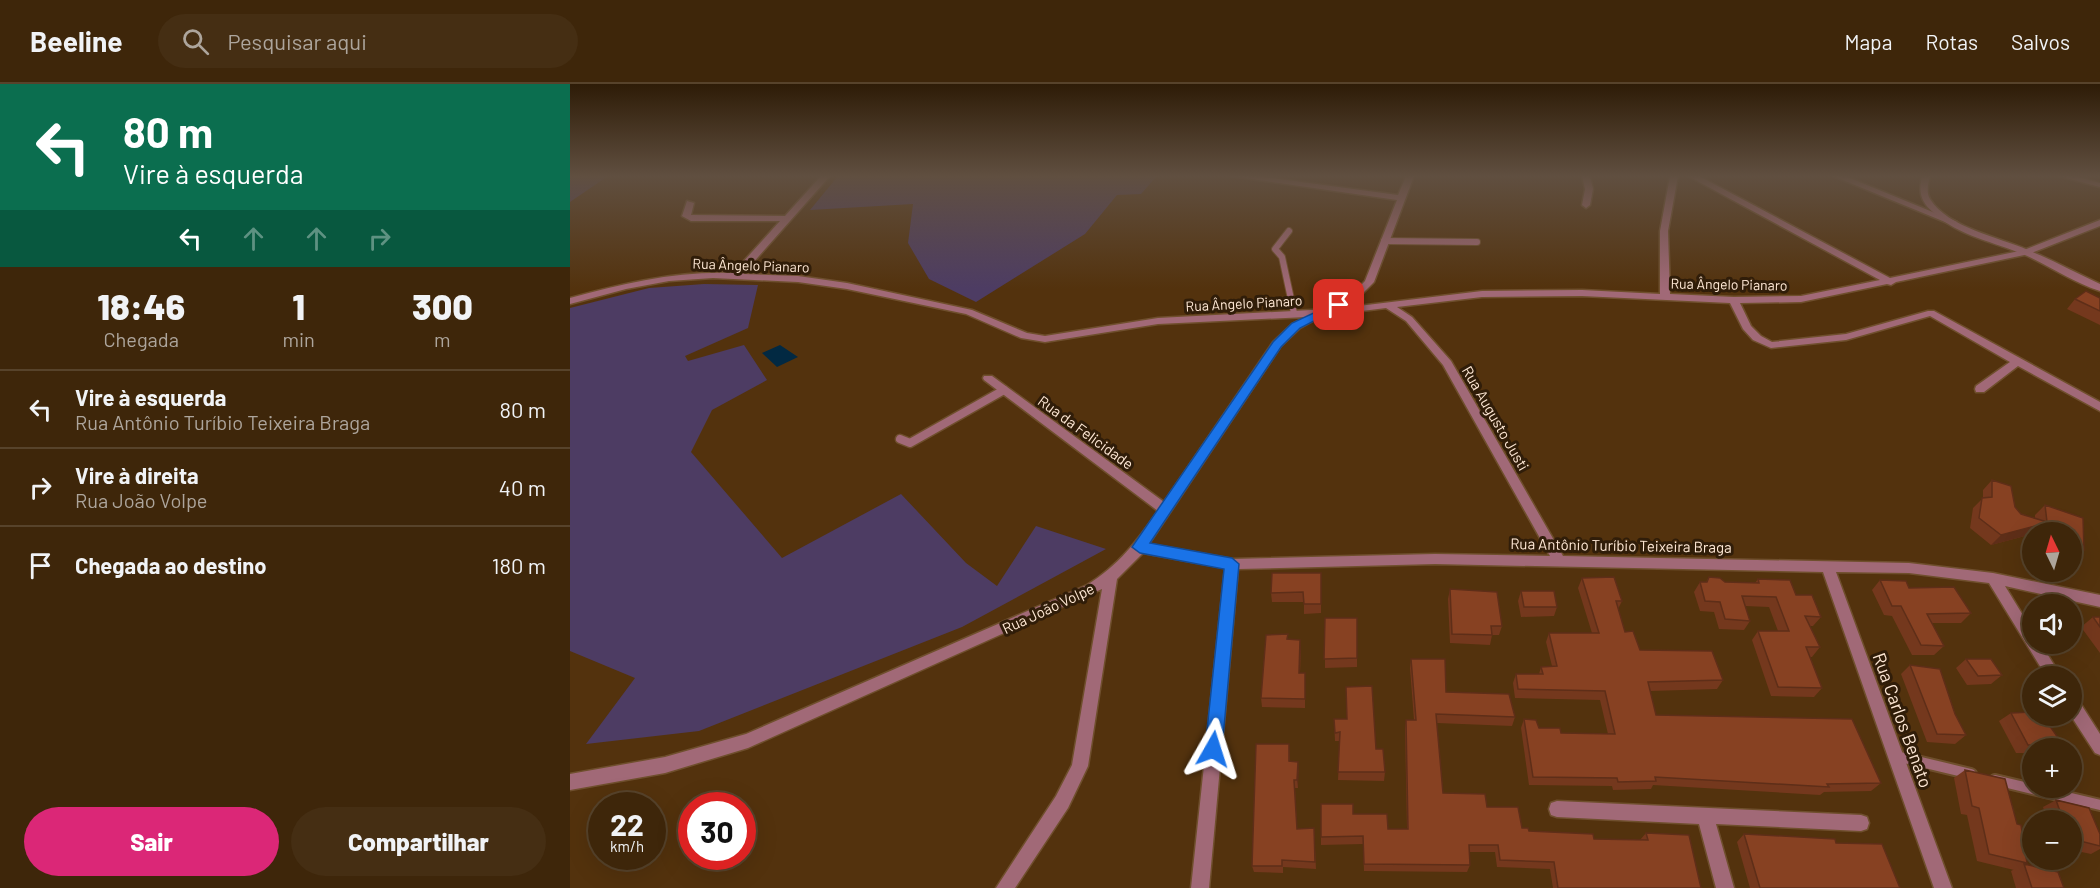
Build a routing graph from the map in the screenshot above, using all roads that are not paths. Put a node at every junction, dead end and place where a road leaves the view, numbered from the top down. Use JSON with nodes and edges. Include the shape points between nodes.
{"nodes":[{"id":1,"x":687,"y":214,"type":"edge"},
{"id":2,"x":793,"y":214,"type":"edge"},
{"id":3,"x":1394,"y":214,"type":"edge"},
{"id":4,"x":1667,"y":214,"type":"edge"},
{"id":5,"x":1763,"y":214,"type":"edge"},
{"id":6,"x":1931,"y":214,"type":"edge"},
{"id":7,"x":1944,"y":214,"type":"edge"},
{"id":8,"x":788,"y":219,"type":"junction"},
{"id":9,"x":2100,"y":223,"type":"edge"},
{"id":10,"x":1960,"y":225,"type":"junction"},
{"id":11,"x":1289,"y":231,"type":"dead end"},
{"id":12,"x":1384,"y":241,"type":"junction"},
{"id":13,"x":1477,"y":242,"type":"dead end"},
{"id":14,"x":2026,"y":252,"type":"junction"},
{"id":15,"x":736,"y":276,"type":"junction"},
{"id":16,"x":1892,"y":282,"type":"junction"},
{"id":17,"x":2100,"y":288,"type":"edge"},
{"id":18,"x":1665,"y":296,"type":"junction"},
{"id":19,"x":1734,"y":300,"type":"junction"},
{"id":20,"x":570,"y":302,"type":"edge"},
{"id":21,"x":1388,"y":305,"type":"junction"},
{"id":22,"x":1320,"y":313,"type":"junction"},
{"id":23,"x":1294,"y":314,"type":"junction"},
{"id":24,"x":2018,"y":362,"type":"junction"},
{"id":25,"x":988,"y":378,"type":"dead end"},
{"id":26,"x":1980,"y":389,"type":"dead end"},
{"id":27,"x":1004,"y":390,"type":"junction"},
{"id":28,"x":2100,"y":407,"type":"edge"},
{"id":29,"x":900,"y":439,"type":"dead end"},
{"id":30,"x":1166,"y":510,"type":"junction"},
{"id":31,"x":1140,"y":547,"type":"junction"},
{"id":32,"x":1559,"y":561,"type":"junction"},
{"id":33,"x":1232,"y":564,"type":"junction"},
{"id":34,"x":1827,"y":565,"type":"junction"},
{"id":35,"x":1111,"y":577,"type":"junction"},
{"id":36,"x":1993,"y":578,"type":"junction"},
{"id":37,"x":2100,"y":601,"type":"edge"},
{"id":38,"x":2022,"y":625,"type":"edge"},
{"id":39,"x":2082,"y":719,"type":"edge"},
{"id":40,"x":2100,"y":748,"type":"edge"},
{"id":41,"x":1896,"y":756,"type":"junction"},
{"id":42,"x":570,"y":782,"type":"edge"},
{"id":43,"x":2100,"y":805,"type":"edge"},
{"id":44,"x":1557,"y":809,"type":"dead end"},
{"id":45,"x":1705,"y":816,"type":"junction"},
{"id":46,"x":1861,"y":823,"type":"dead end"},
{"id":47,"x":1005,"y":888,"type":"edge"},
{"id":48,"x":1200,"y":888,"type":"edge"},
{"id":49,"x":1725,"y":888,"type":"edge"},
{"id":50,"x":1943,"y":888,"type":"edge"}],
"edges":[{"from":1,"to":8,"type":"street","via":[[691,218]]},
{"from":2,"to":8,"type":"street"},
{"from":3,"to":12,"type":"street","name":"Rua João Volpe"},
{"from":4,"to":18,"type":"street"},
{"from":5,"to":16,"type":"street"},
{"from":6,"to":10,"type":"street"},
{"from":7,"to":10,"type":"street"},
{"from":8,"to":15,"type":"street"},
{"from":9,"to":14,"type":"street","name":"Rua Ângelo Pianaro"},
{"from":10,"to":14,"type":"street"},
{"from":11,"to":23,"type":"lane","via":[[1275,249],[1282,257]]},
{"from":12,"to":13,"type":"lane"},
{"from":12,"to":22,"type":"street","name":"Rua João Volpe","via":[[1364,289]]},
{"from":14,"to":16,"type":"street","name":"Rua Ângelo Pianaro"},
{"from":14,"to":17,"type":"street"},
{"from":15,"to":20,"type":"street","name":"Rua Ângelo Pianaro","via":[[646,281]]},
{"from":15,"to":23,"type":"street","name":"Rua Ângelo Pianaro","via":[[798,279],[859,289],[969,312],[1025,336],[1045,339],[1158,321]]},
{"from":16,"to":19,"type":"street","name":"Rua Ângelo Pianaro","via":[[1801,299]]},
{"from":18,"to":19,"type":"street","name":"Rua Ângelo Pianaro"},
{"from":18,"to":21,"type":"street","name":"Rua Ângelo Pianaro","via":[[1507,294]]},
{"from":19,"to":24,"type":"street","via":[[1757,338],[1771,345],[1846,337],[1931,313]]},
{"from":21,"to":22,"type":"street","name":"Rua Ângelo Pianaro"},
{"from":21,"to":32,"type":"street","name":"Rua Augusto Justi","via":[[1409,319],[1447,363]]},
{"from":22,"to":23,"type":"street","name":"Rua Ângelo Pianaro"},
{"from":22,"to":30,"type":"street","name":"Rua João Volpe","via":[[1296,326],[1277,344]]},
{"from":24,"to":26,"type":"street"},
{"from":24,"to":28,"type":"street"},
{"from":25,"to":27,"type":"street","name":"Rua da Felicidade"},
{"from":27,"to":29,"type":"lane","via":[[910,443]]},
{"from":27,"to":30,"type":"street","name":"Rua da Felicidade"},
{"from":30,"to":31,"type":"street","name":"Rua João Volpe"},
{"from":31,"to":33,"type":"street","name":"Rua Antônio Turíbio Teixeira Braga"},
{"from":31,"to":35,"type":"street","name":"Rua João Volpe"},
{"from":32,"to":33,"type":"street","name":"Rua Antônio Turíbio Teixeira Braga"},
{"from":32,"to":34,"type":"street","name":"Rua Antônio Turíbio Teixeira Braga"},
{"from":33,"to":48,"type":"street"},
{"from":34,"to":36,"type":"street","name":"Rua Antônio Turíbio Teixeira Braga","via":[[1945,571]]},
{"from":34,"to":41,"type":"street","name":"Rua Carlos Benato"},
{"from":35,"to":42,"type":"street","name":"Rua João Volpe","via":[[1068,601],[748,741],[664,765]]},
{"from":35,"to":47,"type":"street","via":[[1080,766],[1062,802]]},
{"from":36,"to":37,"type":"street","name":"Rua Antônio Turíbio Teixeira Braga"},
{"from":36,"to":38,"type":"street"},
{"from":39,"to":40,"type":"street"},
{"from":41,"to":43,"type":"lane"},
{"from":41,"to":50,"type":"street","name":"Rua Carlos Benato"},
{"from":44,"to":45,"type":"street"},
{"from":45,"to":46,"type":"street"},
{"from":45,"to":49,"type":"street"}]}
